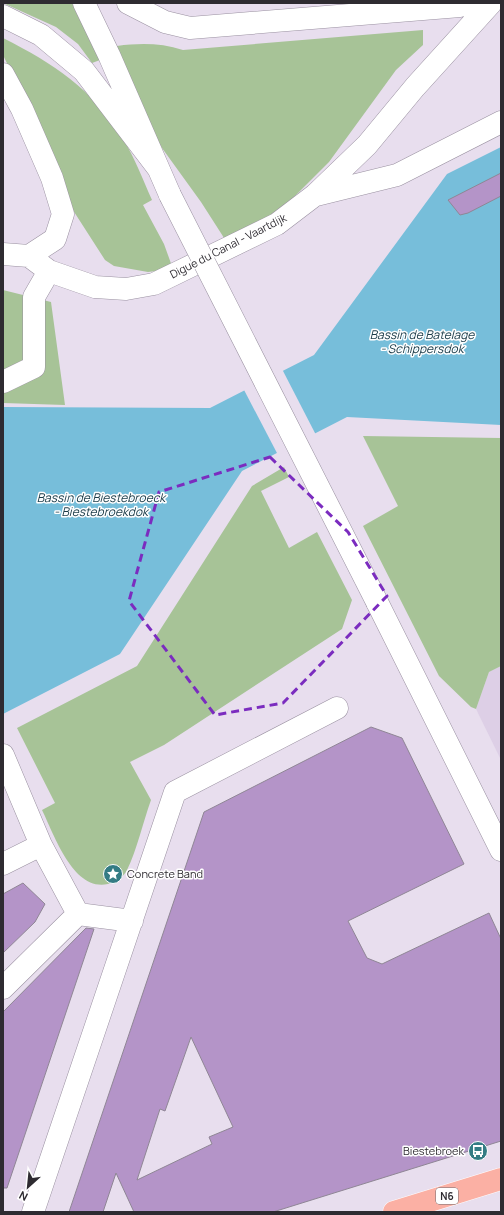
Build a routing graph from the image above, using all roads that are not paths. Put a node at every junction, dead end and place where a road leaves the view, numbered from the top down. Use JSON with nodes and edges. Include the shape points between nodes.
{"nodes":[{"id":1,"x":84,"y":3,"type":"edge"},
{"id":2,"x":128,"y":3,"type":"edge"},
{"id":3,"x":471,"y":3,"type":"edge"},
{"id":4,"x":491,"y":3,"type":"edge"},
{"id":5,"x":3,"y":16,"type":"edge"},
{"id":6,"x":3,"y":74,"type":"edge"},
{"id":7,"x":501,"y":122,"type":"edge"},
{"id":8,"x":158,"y":168,"type":"junction"},
{"id":9,"x":315,"y":195,"type":"junction"},
{"id":10,"x":3,"y":254,"type":"edge"},
{"id":11,"x":29,"y":256,"type":"junction"},
{"id":12,"x":49,"y":271,"type":"junction"},
{"id":13,"x":3,"y":382,"type":"edge"},
{"id":14,"x":337,"y":708,"type":"dead end"},
{"id":15,"x":3,"y":755,"type":"edge"},
{"id":16,"x":41,"y":845,"type":"junction"},
{"id":17,"x":501,"y":850,"type":"edge"},
{"id":18,"x":3,"y":864,"type":"edge"},
{"id":19,"x":78,"y":914,"type":"junction"},
{"id":20,"x":132,"y":921,"type":"junction"},
{"id":21,"x":3,"y":988,"type":"edge"},
{"id":22,"x":501,"y":1179,"type":"edge"},
{"id":23,"x":420,"y":1208,"type":"edge"},
{"id":24,"x":33,"y":1212,"type":"edge"},
{"id":25,"x":394,"y":1212,"type":"edge"}],
"edges":[{"from":1,"to":8,"type":"street"},
{"from":2,"to":3,"type":"street","via":[[165,22],[190,28]]},
{"from":4,"to":9,"type":"street","name":"Digue du Canal - Vaartdijk","via":[[367,145]]},
{"from":5,"to":8,"type":"street","via":[[41,35],[84,71]]},
{"from":6,"to":11,"type":"street","via":[[22,109],[52,178],[63,214],[55,239]]},
{"from":7,"to":9,"type":"street","via":[[397,175]]},
{"from":8,"to":17,"type":"street","bridge":true},
{"from":9,"to":12,"type":"street","name":"Digue du Canal - Vaartdijk","via":[[277,224],[154,284],[126,289],[96,287]]},
{"from":10,"to":11,"type":"street"},
{"from":11,"to":12,"type":"street","name":"Digue du Canal - Vaartdijk"},
{"from":12,"to":13,"type":"street","via":[[34,297],[34,366]]},
{"from":14,"to":20,"type":"street","via":[[175,792]]},
{"from":15,"to":16,"type":"street"},
{"from":16,"to":18,"type":"street"},
{"from":16,"to":19,"type":"street"},
{"from":19,"to":20,"type":"street"},
{"from":19,"to":21,"type":"street"},
{"from":20,"to":24,"type":"street"},
{"from":22,"to":23,"type":"main road","number":"N6"},
{"from":23,"to":25,"type":"main road","number":"N6"}]}
